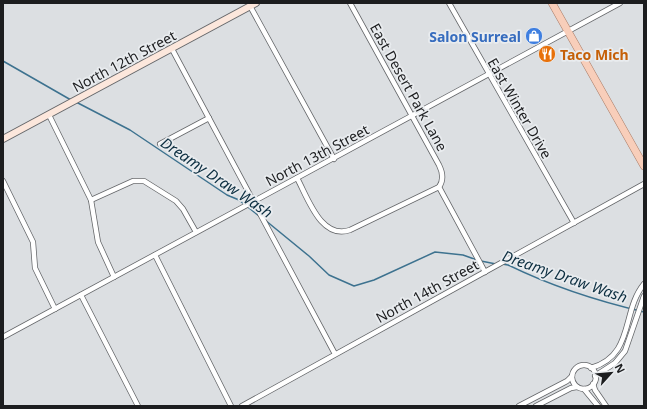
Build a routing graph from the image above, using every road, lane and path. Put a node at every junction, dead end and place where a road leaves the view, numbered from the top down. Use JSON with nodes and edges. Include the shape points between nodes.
{"nodes":[{"id":1,"x":350,"y":3,"type":"edge"},
{"id":2,"x":449,"y":3,"type":"edge"},
{"id":3,"x":552,"y":3,"type":"edge"},
{"id":4,"x":620,"y":3,"type":"edge"},
{"id":5,"x":253,"y":4,"type":"edge"},
{"id":6,"x":568,"y":30,"type":"junction"},
{"id":7,"x":172,"y":49,"type":"junction"},
{"id":8,"x":488,"y":74,"type":"junction"},
{"id":9,"x":49,"y":115,"type":"junction"},
{"id":10,"x":412,"y":116,"type":"junction"},
{"id":11,"x":209,"y":118,"type":"junction"},
{"id":12,"x":3,"y":140,"type":"edge"},
{"id":13,"x":160,"y":144,"type":"dead end"},
{"id":14,"x":334,"y":159,"type":"junction"},
{"id":15,"x":644,"y":166,"type":"edge"},
{"id":16,"x":297,"y":178,"type":"junction"},
{"id":17,"x":3,"y":181,"type":"edge"},
{"id":18,"x":644,"y":184,"type":"edge"},
{"id":19,"x":439,"y":187,"type":"junction"},
{"id":20,"x":91,"y":200,"type":"junction"},
{"id":21,"x":254,"y":201,"type":"junction"},
{"id":22,"x":574,"y":223,"type":"junction"},
{"id":23,"x":196,"y":232,"type":"junction"},
{"id":24,"x":155,"y":255,"type":"junction"},
{"id":25,"x":485,"y":272,"type":"junction"},
{"id":26,"x":114,"y":277,"type":"junction"},
{"id":27,"x":644,"y":284,"type":"edge"},
{"id":28,"x":81,"y":295,"type":"junction"},
{"id":29,"x":644,"y":296,"type":"edge"},
{"id":30,"x":55,"y":309,"type":"junction"},
{"id":31,"x":3,"y":337,"type":"edge"},
{"id":32,"x":335,"y":354,"type":"junction"},
{"id":33,"x":591,"y":368,"type":"junction"},
{"id":34,"x":572,"y":376,"type":"junction"},
{"id":35,"x":596,"y":376,"type":"junction"},
{"id":36,"x":593,"y":384,"type":"junction"},
{"id":37,"x":577,"y":387,"type":"junction"},
{"id":38,"x":584,"y":389,"type":"junction"},
{"id":39,"x":138,"y":406,"type":"edge"},
{"id":40,"x":231,"y":406,"type":"edge"},
{"id":41,"x":242,"y":406,"type":"edge"},
{"id":42,"x":519,"y":406,"type":"edge"},
{"id":43,"x":536,"y":406,"type":"edge"},
{"id":44,"x":598,"y":406,"type":"edge"},
{"id":45,"x":606,"y":406,"type":"edge"}],
"edges":[{"from":1,"to":10,"type":"street","name":"East Desert Park Lane"},
{"from":2,"to":8,"type":"street","name":"East Winter Drive"},
{"from":3,"to":6,"type":"main road"},
{"from":4,"to":6,"type":"street","name":"North 13th Street"},
{"from":5,"to":7,"type":"street","name":"North 12th Street"},
{"from":5,"to":14,"type":"street"},
{"from":6,"to":8,"type":"street","name":"North 13th Street"},
{"from":6,"to":15,"type":"main road"},
{"from":7,"to":9,"type":"street","name":"North 12th Street"},
{"from":7,"to":11,"type":"street"},
{"from":8,"to":10,"type":"street","name":"North 13th Street"},
{"from":8,"to":22,"type":"street","name":"East Winter Drive"},
{"from":9,"to":12,"type":"street","name":"North 12th Street"},
{"from":9,"to":20,"type":"street"},
{"from":10,"to":14,"type":"street","name":"North 13th Street"},
{"from":10,"to":19,"type":"street","name":"East Desert Park Lane","via":[[442,171],[443,182]]},
{"from":11,"to":13,"type":"street"},
{"from":11,"to":21,"type":"street"},
{"from":14,"to":16,"type":"street","name":"North 13th Street"},
{"from":16,"to":19,"type":"street","via":[[321,222],[338,232],[350,230]]},
{"from":16,"to":21,"type":"street","name":"North 13th Street"},
{"from":17,"to":30,"type":"street","via":[[33,242],[35,268]]},
{"from":18,"to":22,"type":"street","name":"North 14th Street"},
{"from":19,"to":25,"type":"street"},
{"from":20,"to":23,"type":"street","via":[[138,178],[176,201]]},
{"from":20,"to":26,"type":"street","via":[[98,242]]},
{"from":21,"to":23,"type":"street","name":"North 13th Street"},
{"from":21,"to":32,"type":"street"},
{"from":22,"to":25,"type":"street","name":"North 14th Street"},
{"from":23,"to":24,"type":"street","name":"North 13th Street"},
{"from":24,"to":26,"type":"street","name":"North 13th Street"},
{"from":24,"to":40,"type":"street"},
{"from":25,"to":32,"type":"street","name":"North 14th Street"},
{"from":26,"to":28,"type":"street","name":"North 13th Street"},
{"from":27,"to":33,"type":"street","via":[[633,305],[623,341],[616,353]]},
{"from":28,"to":30,"type":"street","name":"North 13th Street"},
{"from":28,"to":39,"type":"street"},
{"from":29,"to":35,"type":"street","via":[[625,351],[615,363]]},
{"from":30,"to":31,"type":"street","name":"North 13th Street"},
{"from":32,"to":41,"type":"street","name":"North 14th Street"},
{"from":33,"to":34,"type":"street","via":[[586,365],[579,366],[573,371]]},
{"from":33,"to":35,"type":"street"},
{"from":34,"to":37,"type":"street"},
{"from":34,"to":42,"type":"street","via":[[568,381]]},
{"from":35,"to":36,"type":"street"},
{"from":36,"to":38,"type":"street"},
{"from":36,"to":45,"type":"street"},
{"from":37,"to":38,"type":"street"},
{"from":37,"to":43,"type":"street"},
{"from":38,"to":44,"type":"street"}]}
